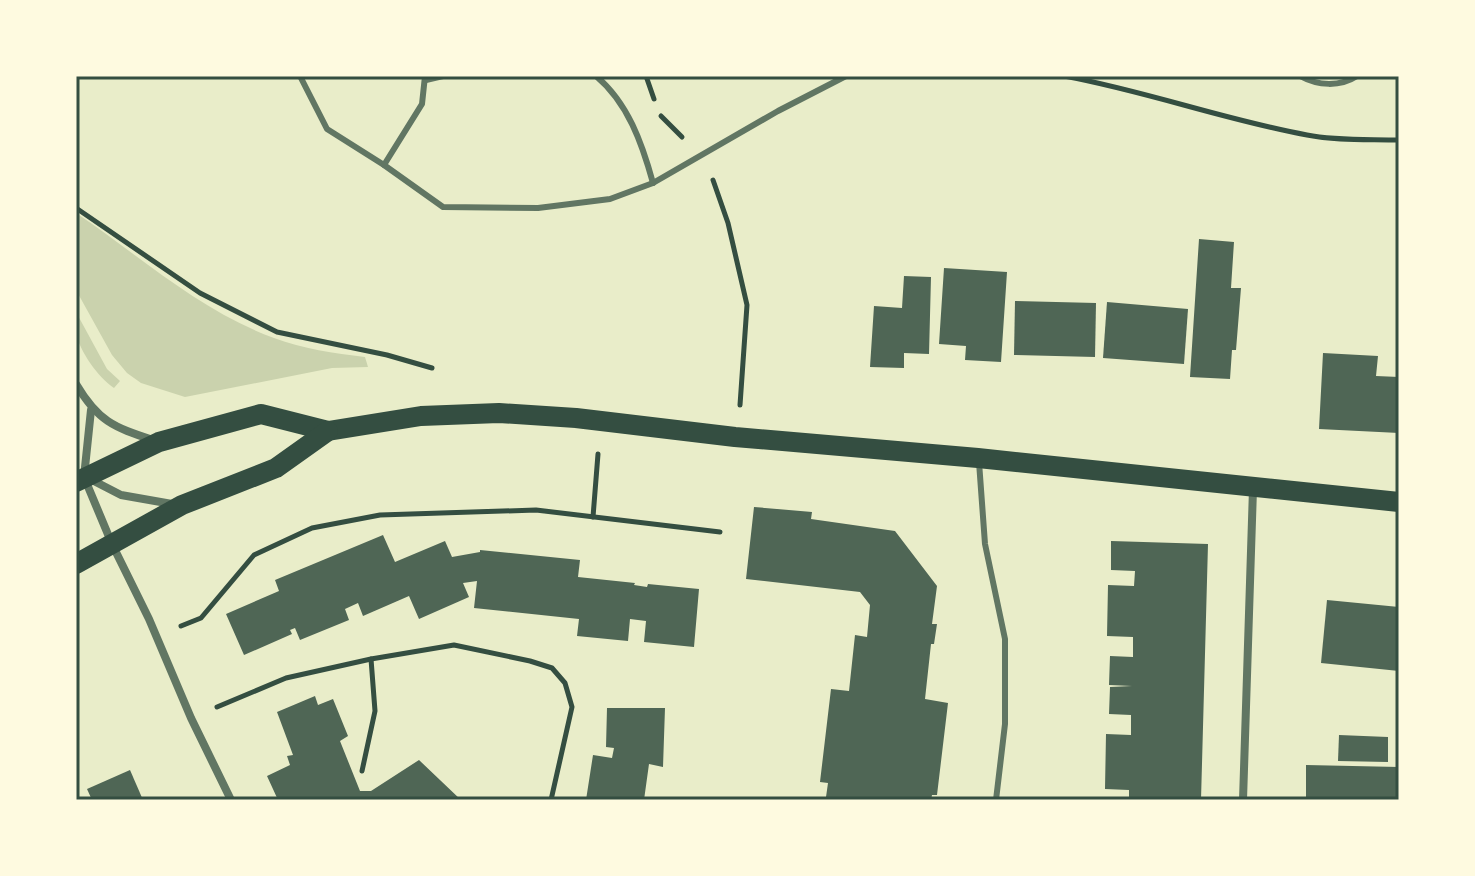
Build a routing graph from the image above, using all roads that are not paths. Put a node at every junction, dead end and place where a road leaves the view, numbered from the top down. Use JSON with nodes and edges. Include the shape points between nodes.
{"nodes":[{"id":1,"x":300,"y":76,"type":"edge"},
{"id":2,"x":443,"y":76,"type":"edge"},
{"id":3,"x":596,"y":76,"type":"edge"},
{"id":4,"x":846,"y":76,"type":"edge"},
{"id":5,"x":1300,"y":76,"type":"edge"},
{"id":6,"x":1357,"y":76,"type":"edge"},
{"id":7,"x":425,"y":78,"type":"edge"},
{"id":8,"x":384,"y":165,"type":"junction"},
{"id":9,"x":653,"y":183,"type":"junction"},
{"id":10,"x":76,"y":384,"type":"edge"},
{"id":11,"x":91,"y":410,"type":"junction"},
{"id":12,"x":328,"y":431,"type":"junction"},
{"id":13,"x":159,"y":442,"type":"junction"},
{"id":14,"x":978,"y":458,"type":"junction"},
{"id":15,"x":79,"y":477,"type":"edge"},
{"id":16,"x":1253,"y":487,"type":"junction"},
{"id":17,"x":1399,"y":502,"type":"edge"},
{"id":18,"x":182,"y":505,"type":"junction"},
{"id":19,"x":112,"y":544,"type":"junction"},
{"id":20,"x":76,"y":564,"type":"edge"},
{"id":21,"x":231,"y":800,"type":"edge"},
{"id":22,"x":996,"y":800,"type":"edge"},
{"id":23,"x":1243,"y":800,"type":"edge"}],
"edges":[{"from":1,"to":8,"type":"lane","via":[[327,129]]},
{"from":2,"to":7,"type":"lane"},
{"from":3,"to":9,"type":"lane","via":[[612,89],[642,142]]},
{"from":4,"to":9,"type":"lane"},
{"from":5,"to":6,"type":"lane","via":[[1321,84],[1345,83]]},
{"from":7,"to":8,"type":"lane","via":[[422,104]]},
{"from":8,"to":9,"type":"lane","via":[[443,207],[538,208],[610,199]]},
{"from":10,"to":11,"type":"street"},
{"from":11,"to":13,"type":"street","via":[[124,431]]},
{"from":11,"to":15,"type":"street"},
{"from":12,"to":13,"type":"main road","via":[[261,414]]},
{"from":12,"to":14,"type":"main road","via":[[421,416],[499,413]]},
{"from":12,"to":18,"type":"main road","via":[[276,468]]},
{"from":13,"to":15,"type":"main road"},
{"from":14,"to":16,"type":"main road"},
{"from":14,"to":22,"type":"lane","via":[[985,544],[1005,639],[1005,724]]},
{"from":15,"to":18,"type":"street","via":[[121,495]]},
{"from":15,"to":19,"type":"street"},
{"from":16,"to":17,"type":"main road"},
{"from":16,"to":23,"type":"street"},
{"from":18,"to":19,"type":"main road"},
{"from":19,"to":20,"type":"main road"},
{"from":19,"to":21,"type":"street"}]}
